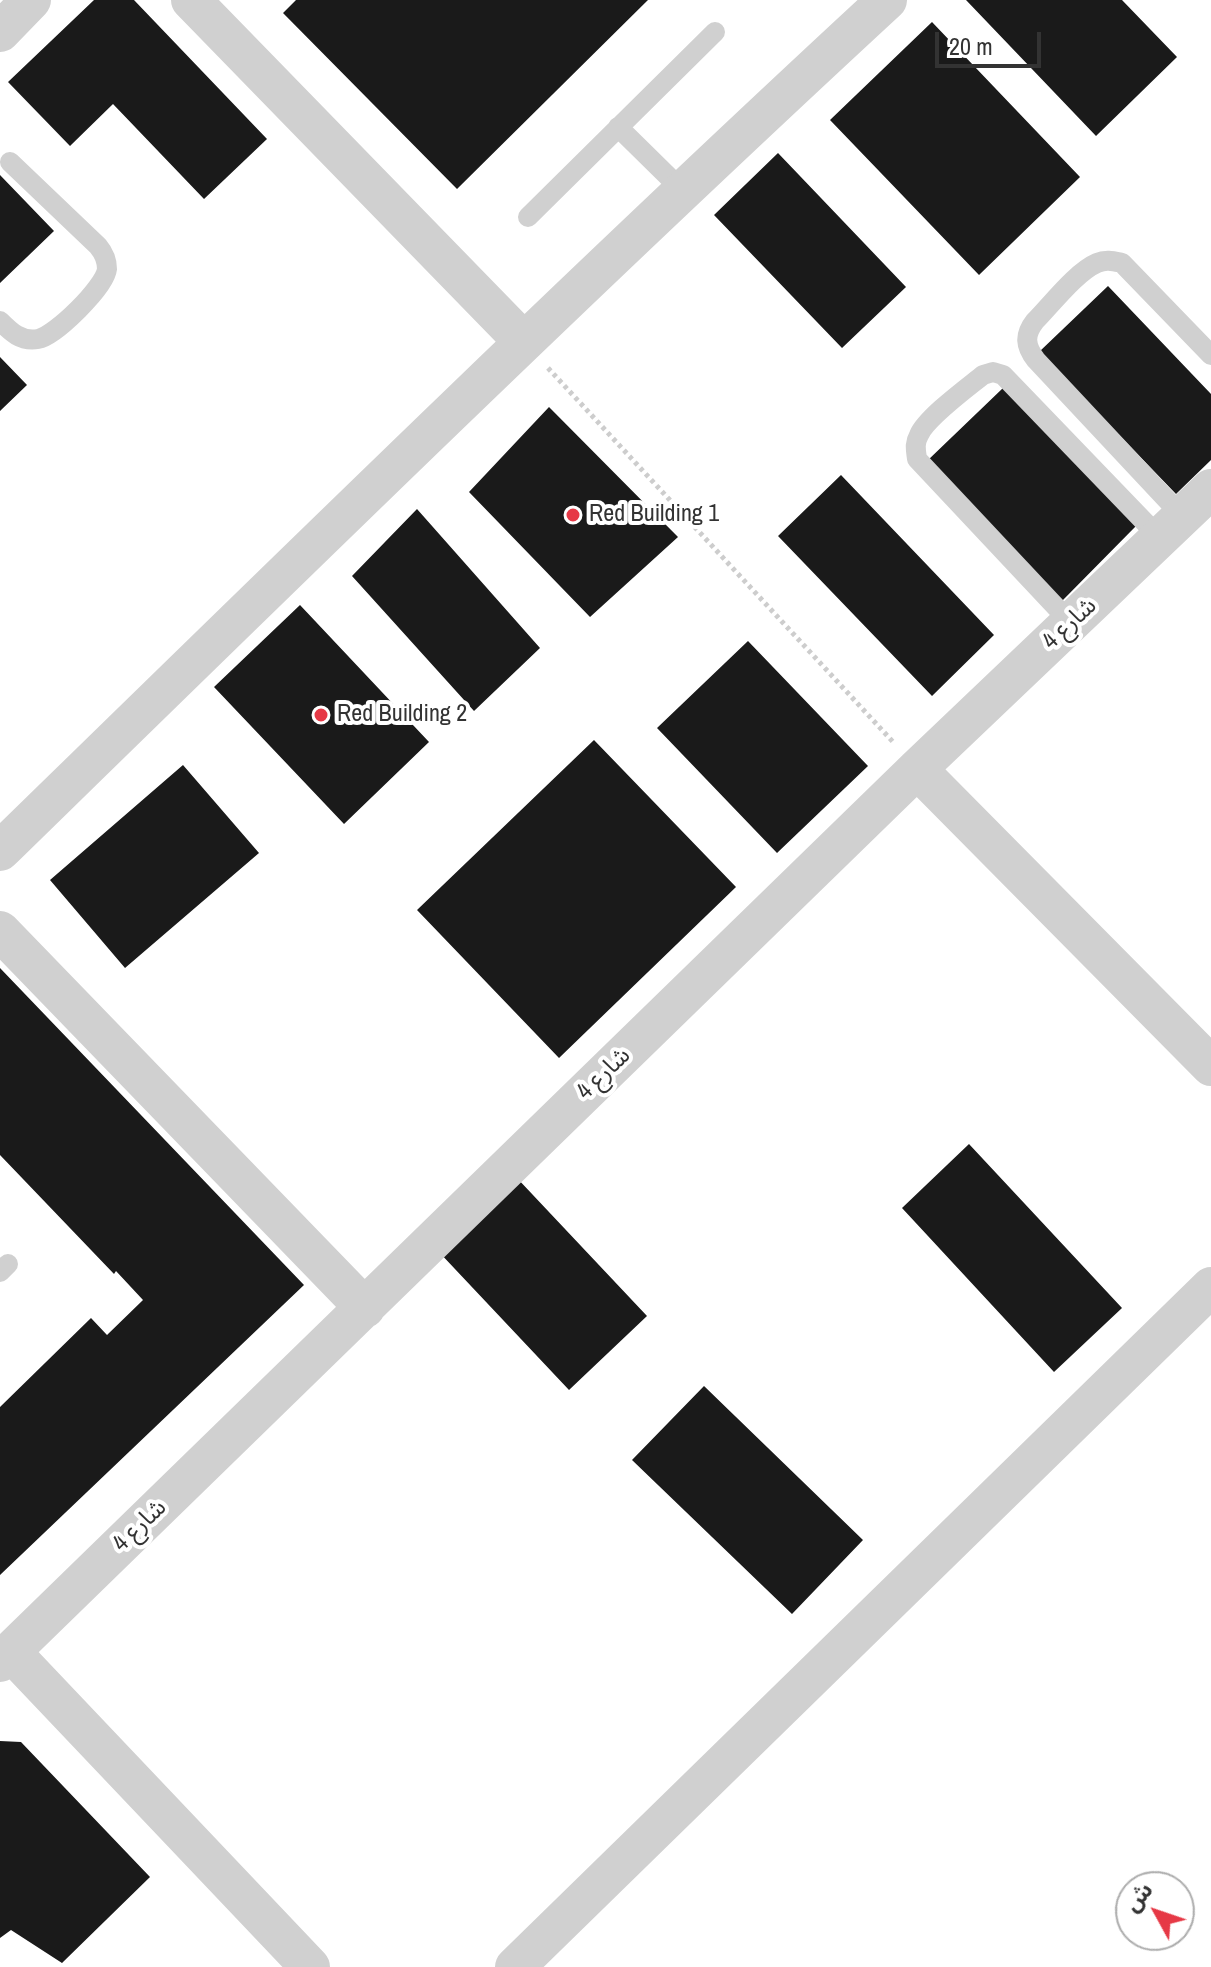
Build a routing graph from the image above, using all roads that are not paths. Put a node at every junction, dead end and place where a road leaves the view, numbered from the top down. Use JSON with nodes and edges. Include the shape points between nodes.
{"nodes":[{"id":1,"x":31,"y":0,"type":"edge"},
{"id":2,"x":191,"y":0,"type":"edge"},
{"id":3,"x":887,"y":0,"type":"edge"},
{"id":4,"x":0,"y":32,"type":"edge"},
{"id":5,"x":715,"y":32,"type":"dead end"},
{"id":6,"x":618,"y":127,"type":"junction"},
{"id":7,"x":10,"y":162,"type":"dead end"},
{"id":8,"x":682,"y":190,"type":"junction"},
{"id":9,"x":528,"y":217,"type":"dead end"},
{"id":10,"x":0,"y":321,"type":"edge"},
{"id":11,"x":523,"y":341,"type":"junction"},
{"id":12,"x":1211,"y":355,"type":"edge"},
{"id":13,"x":1211,"y":489,"type":"edge"},
{"id":14,"x":1172,"y":528,"type":"junction"},
{"id":15,"x":1071,"y":623,"type":"junction"},
{"id":16,"x":917,"y":769,"type":"junction"},
{"id":17,"x":0,"y":851,"type":"edge"},
{"id":18,"x":0,"y":931,"type":"edge"},
{"id":19,"x":1211,"y":1066,"type":"edge"},
{"id":20,"x":1211,"y":1287,"type":"edge"},
{"id":21,"x":365,"y":1308,"type":"junction"},
{"id":22,"x":4,"y":1652,"type":"edge"},
{"id":23,"x":310,"y":1967,"type":"edge"},
{"id":24,"x":515,"y":1967,"type":"edge"}],
"edges":[{"from":1,"to":4,"type":"street"},
{"from":2,"to":11,"type":"street"},
{"from":3,"to":8,"type":"street"},
{"from":5,"to":6,"type":"lane"},
{"from":6,"to":8,"type":"lane"},
{"from":6,"to":9,"type":"lane"},
{"from":7,"to":10,"type":"lane","via":[[98,246],[107,269],[95,290],[46,337],[16,336]]},
{"from":8,"to":11,"type":"street"},
{"from":11,"to":17,"type":"street"},
{"from":12,"to":14,"type":"lane","via":[[1122,263],[1108,260],[1095,263],[1028,330],[1029,351]]},
{"from":13,"to":14,"type":"street","name":"شارع 4"},
{"from":14,"to":15,"type":"street","name":"شارع 4"},
{"from":14,"to":15,"type":"lane","via":[[1003,375],[983,375],[929,422],[919,432],[917,459]]},
{"from":15,"to":16,"type":"street","name":"شارع 4"},
{"from":16,"to":19,"type":"street"},
{"from":16,"to":21,"type":"street","name":"شارع 4"},
{"from":18,"to":21,"type":"street"},
{"from":20,"to":24,"type":"street"},
{"from":21,"to":22,"type":"street","name":"شارع 4"},
{"from":22,"to":23,"type":"street"}]}
